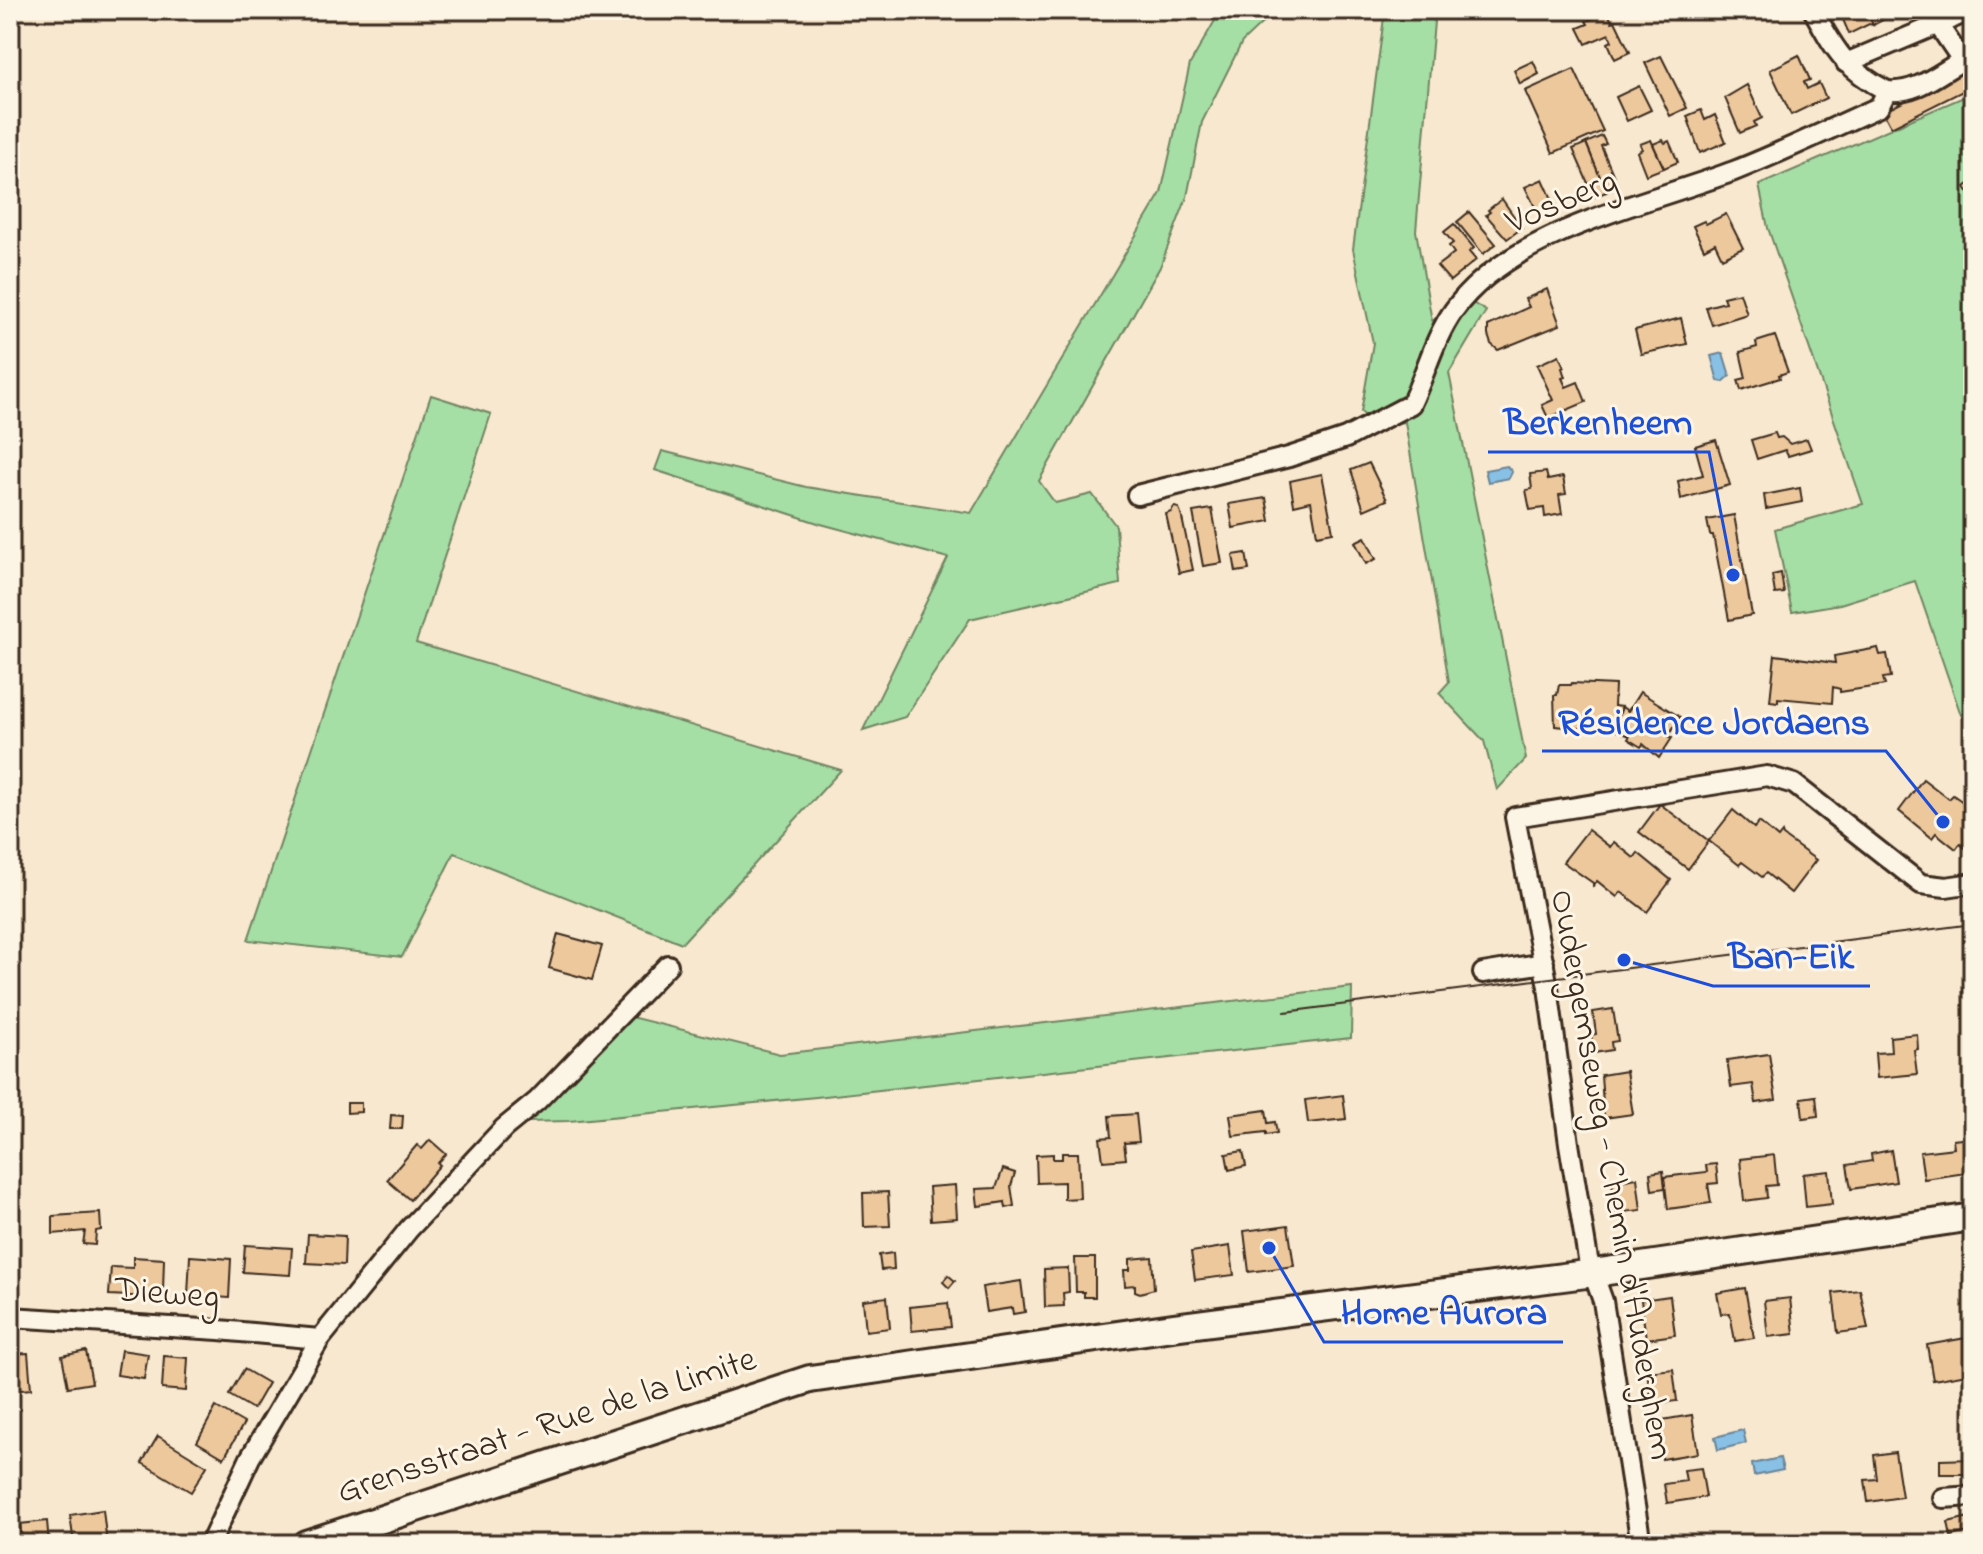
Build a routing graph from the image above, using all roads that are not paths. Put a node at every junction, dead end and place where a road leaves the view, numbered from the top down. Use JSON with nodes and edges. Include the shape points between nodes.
{"nodes":[{"id":1,"x":1813,"y":10,"type":"edge"},
{"id":2,"x":1972,"y":10,"type":"edge"},
{"id":3,"x":1935,"y":16,"type":"edge"},
{"id":4,"x":1967,"y":57,"type":"edge"},
{"id":5,"x":1846,"y":63,"type":"junction"},
{"id":6,"x":1887,"y":91,"type":"junction"},
{"id":7,"x":1137,"y":495,"type":"dead end"},
{"id":8,"x":1973,"y":883,"type":"edge"},
{"id":9,"x":1544,"y":963,"type":"junction"},
{"id":10,"x":668,"y":965,"type":"dead end"},
{"id":11,"x":1483,"y":973,"type":"dead end"},
{"id":12,"x":1973,"y":1217,"type":"edge"},
{"id":13,"x":1594,"y":1273,"type":"junction"},
{"id":14,"x":10,"y":1317,"type":"edge"},
{"id":15,"x":320,"y":1339,"type":"junction"},
{"id":16,"x":1973,"y":1496,"type":"edge"},
{"id":17,"x":1943,"y":1498,"type":"dead end"},
{"id":18,"x":210,"y":1544,"type":"edge"},
{"id":19,"x":306,"y":1544,"type":"edge"},
{"id":20,"x":1641,"y":1544,"type":"edge"}],
"edges":[{"from":1,"to":5,"type":"street"},
{"from":2,"to":3,"type":"street"},
{"from":3,"to":4,"type":"street"},
{"from":3,"to":5,"type":"street"},
{"from":4,"to":6,"type":"street","name":"Vosberg","via":[[1904,92]]},
{"from":5,"to":6,"type":"street"},
{"from":6,"to":7,"type":"street","name":"Vosberg","via":[[1879,107],[1736,170],[1533,245],[1502,264],[1454,310],[1411,404],[1332,443]]},
{"from":8,"to":9,"type":"street","name":"Oudergemseweg - Chemin d'Auderghem","via":[[1921,884],[1794,784],[1767,776],[1515,817]]},
{"from":9,"to":11,"type":"street"},
{"from":9,"to":13,"type":"street","name":"Oudergemseweg - Chemin d'Auderghem","via":[[1569,1144]]},
{"from":10,"to":15,"type":"street","via":[[409,1229]]},
{"from":12,"to":13,"type":"street","name":"Grensstraat - Rue de la Limite"},
{"from":13,"to":19,"type":"street","name":"Grensstraat - Rue de la Limite","via":[[810,1379]]},
{"from":13,"to":20,"type":"street","name":"Oudergemseweg - Chemin d'Auderghem","via":[[1603,1301]]},
{"from":14,"to":15,"type":"street","name":"Dieweg"},
{"from":15,"to":18,"type":"street","via":[[250,1458]]},
{"from":16,"to":17,"type":"street"}]}
